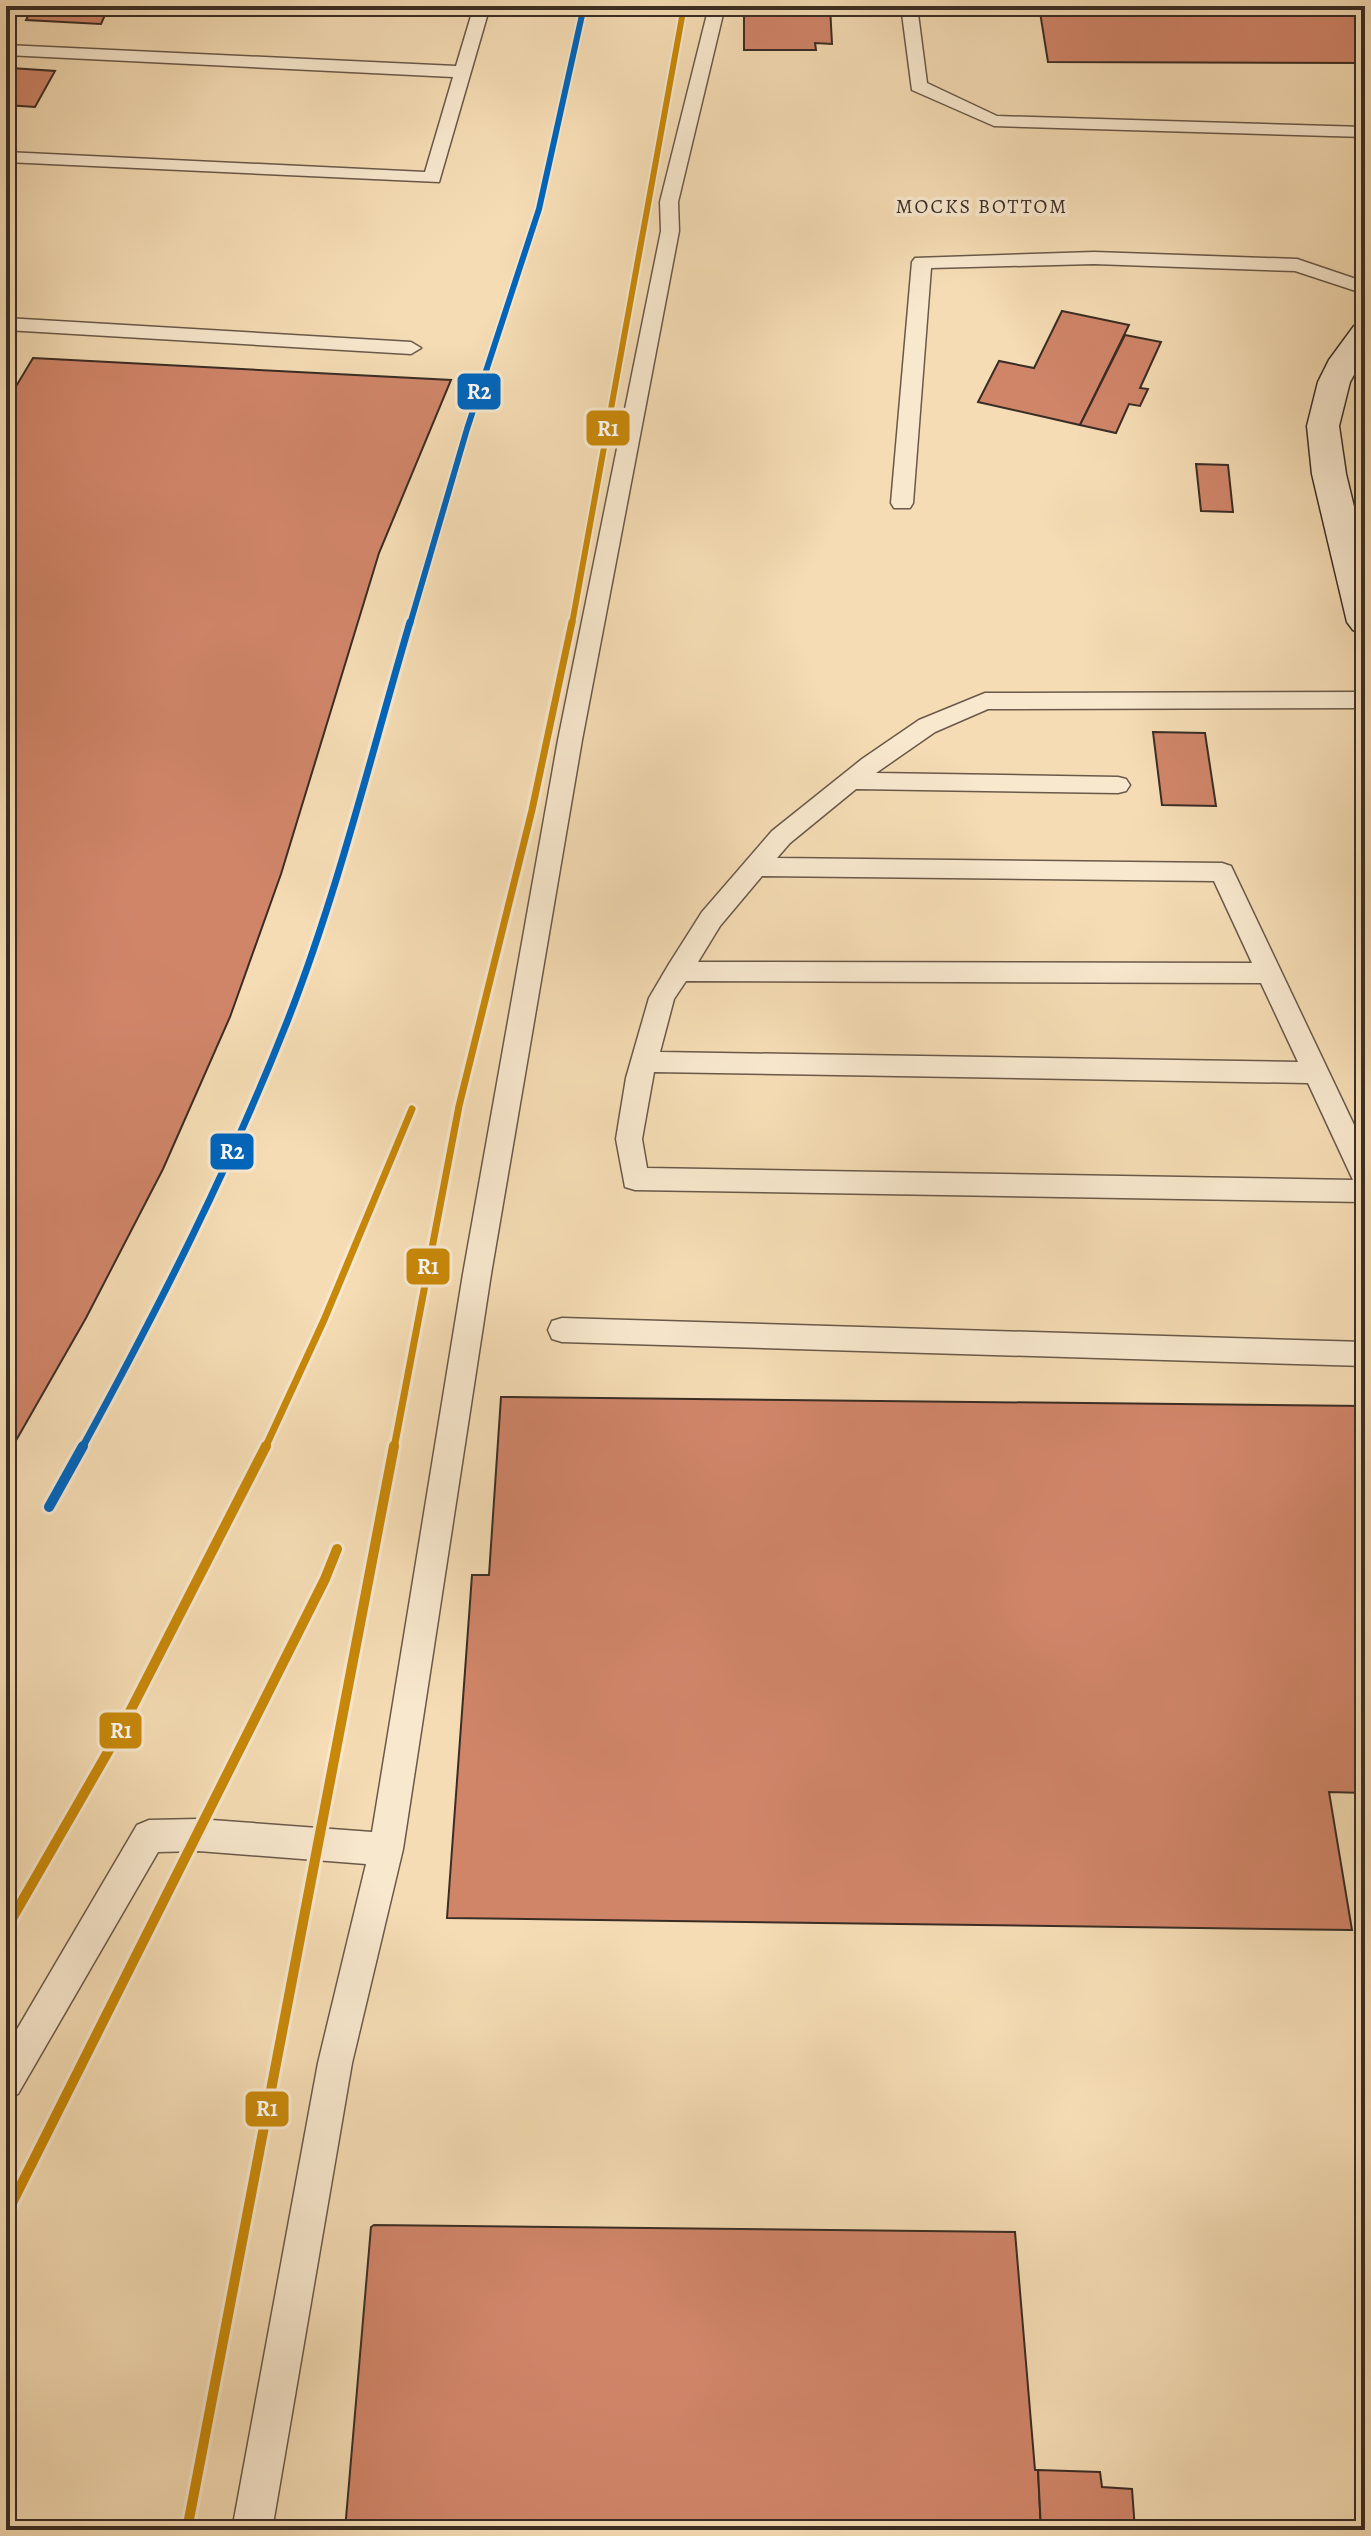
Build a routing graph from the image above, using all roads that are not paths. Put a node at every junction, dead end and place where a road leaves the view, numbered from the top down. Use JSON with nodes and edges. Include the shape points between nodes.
{"nodes":[{"id":1,"x":482,"y":6,"type":"edge"},
{"id":2,"x":717,"y":6,"type":"edge"},
{"id":3,"x":909,"y":6,"type":"edge"},
{"id":4,"x":6,"y":50,"type":"edge"},
{"id":5,"x":463,"y":72,"type":"junction"},
{"id":6,"x":1365,"y":132,"type":"edge"},
{"id":7,"x":6,"y":157,"type":"edge"},
{"id":8,"x":1365,"y":288,"type":"edge"},
{"id":9,"x":6,"y":324,"type":"edge"},
{"id":10,"x":1365,"y":333,"type":"edge"},
{"id":11,"x":411,"y":348,"type":"dead end"},
{"id":12,"x":902,"y":503,"type":"dead end"},
{"id":13,"x":1365,"y":622,"type":"edge"},
{"id":14,"x":1365,"y":700,"type":"edge"},
{"id":15,"x":850,"y":781,"type":"junction"},
{"id":16,"x":1118,"y":785,"type":"dead end"},
{"id":17,"x":755,"y":867,"type":"junction"},
{"id":18,"x":678,"y":971,"type":"junction"},
{"id":19,"x":1270,"y":973,"type":"junction"},
{"id":20,"x":644,"y":1062,"type":"junction"},
{"id":21,"x":1317,"y":1073,"type":"junction"},
{"id":22,"x":1365,"y":1177,"type":"edge"},
{"id":23,"x":1365,"y":1191,"type":"edge"},
{"id":24,"x":562,"y":1330,"type":"dead end"},
{"id":25,"x":1365,"y":1354,"type":"edge"},
{"id":26,"x":386,"y":1849,"type":"junction"},
{"id":27,"x":6,"y":2082,"type":"edge"},
{"id":28,"x":252,"y":2530,"type":"edge"}],
"edges":[{"from":1,"to":5,"type":"lane"},
{"from":2,"to":26,"type":"lane","via":[[669,202],[670,231],[570,740],[477,1274]]},
{"from":3,"to":6,"type":"lane","via":[[918,86],[994,121]]},
{"from":4,"to":5,"type":"lane"},
{"from":5,"to":7,"type":"lane","via":[[432,178]]},
{"from":8,"to":12,"type":"lane","via":[[1297,265],[1094,258],[922,262]]},
{"from":9,"to":11,"type":"lane"},
{"from":10,"to":13,"type":"street","via":[[1334,382],[1323,426],[1329,474]]},
{"from":14,"to":15,"type":"lane","via":[[985,701],[927,726]]},
{"from":15,"to":16,"type":"lane"},
{"from":15,"to":17,"type":"lane","via":[[781,837]]},
{"from":17,"to":18,"type":"lane","via":[[711,919]]},
{"from":17,"to":19,"type":"lane","via":[[1222,872]]},
{"from":18,"to":19,"type":"lane"},
{"from":18,"to":20,"type":"lane","via":[[662,998]]},
{"from":19,"to":21,"type":"lane"},
{"from":20,"to":21,"type":"lane"},
{"from":20,"to":23,"type":"lane","via":[[629,1139],[635,1179]]},
{"from":21,"to":22,"type":"lane"},
{"from":24,"to":25,"type":"lane"},
{"from":26,"to":27,"type":"lane","via":[[149,1836]]},
{"from":26,"to":28,"type":"lane","via":[[335,2063]]}]}
